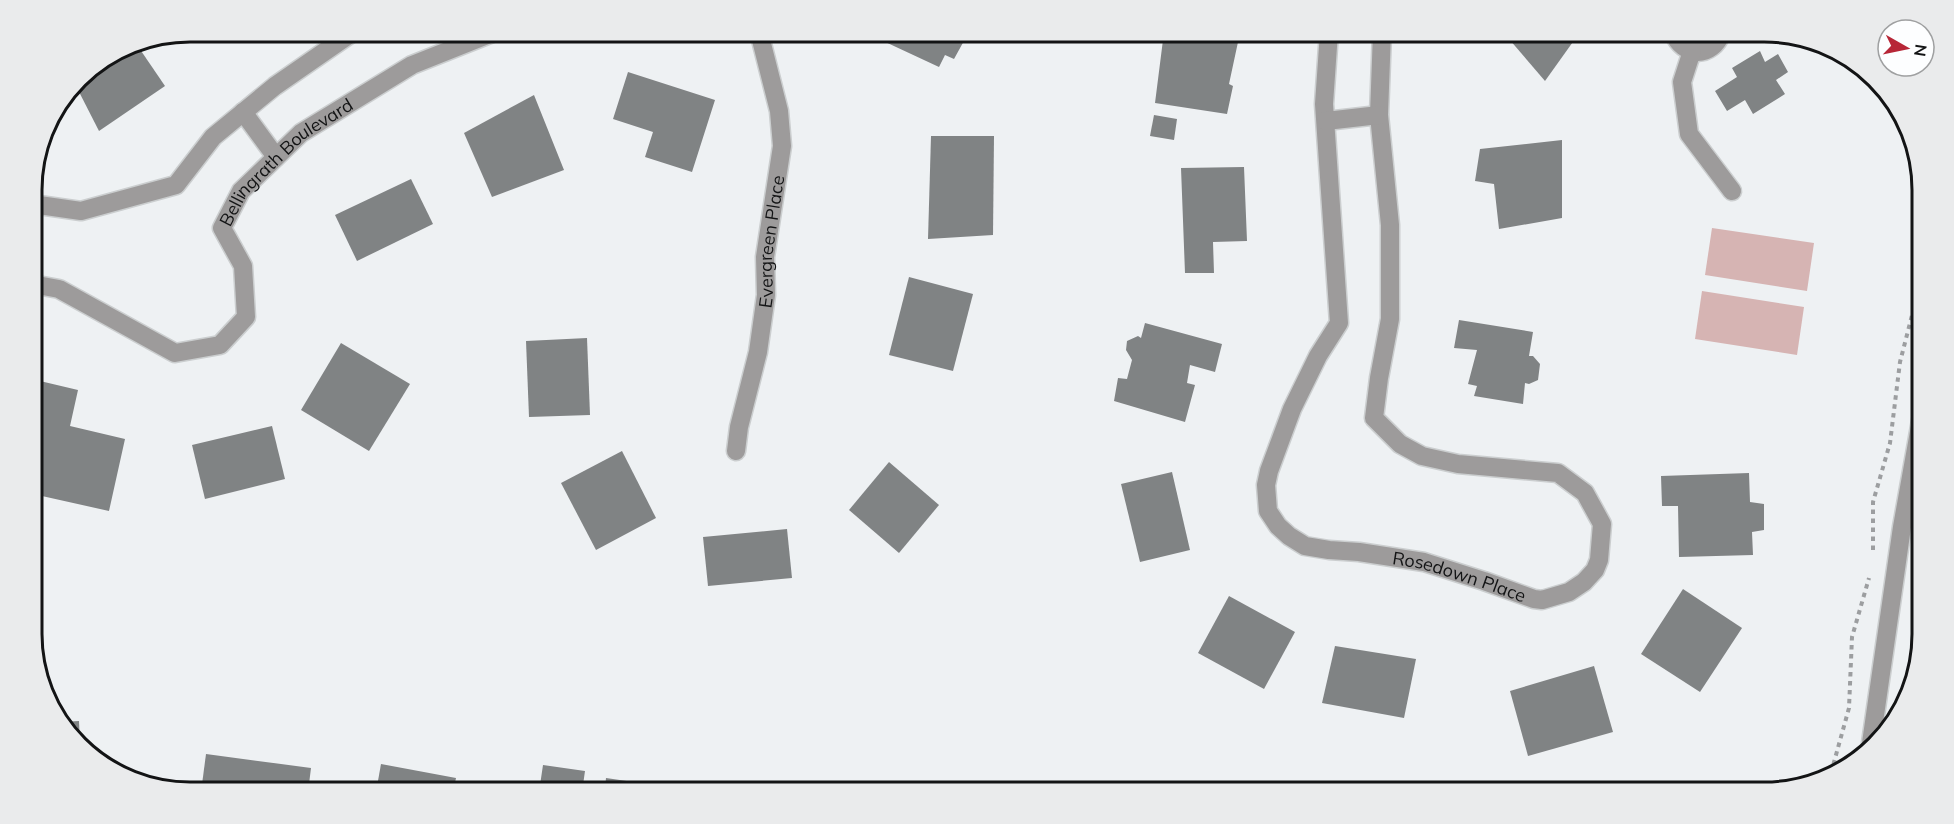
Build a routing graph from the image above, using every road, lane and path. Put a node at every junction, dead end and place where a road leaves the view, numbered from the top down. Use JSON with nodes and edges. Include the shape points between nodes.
{"nodes":[{"id":1,"x":339,"y":42,"type":"edge"},
{"id":2,"x":470,"y":42,"type":"edge"},
{"id":3,"x":762,"y":42,"type":"edge"},
{"id":4,"x":1328,"y":42,"type":"edge"},
{"id":5,"x":1382,"y":42,"type":"edge"},
{"id":6,"x":1678,"y":42,"type":"edge"},
{"id":7,"x":1717,"y":42,"type":"edge"},
{"id":8,"x":1692,"y":51,"type":"junction"},
{"id":9,"x":243,"y":112,"type":"junction"},
{"id":10,"x":1379,"y":115,"type":"junction"},
{"id":11,"x":1326,"y":121,"type":"junction"},
{"id":12,"x":276,"y":157,"type":"junction"},
{"id":13,"x":1732,"y":191,"type":"dead end"},
{"id":14,"x":42,"y":205,"type":"edge"},
{"id":15,"x":42,"y":286,"type":"edge"},
{"id":16,"x":1912,"y":315,"type":"edge"},
{"id":17,"x":736,"y":451,"type":"dead end"},
{"id":18,"x":1912,"y":471,"type":"edge"},
{"id":19,"x":1873,"y":553,"type":"dead end"},
{"id":20,"x":1870,"y":574,"type":"dead end"},
{"id":21,"x":1872,"y":735,"type":"edge"},
{"id":22,"x":1833,"y":764,"type":"edge"}],
"edges":[{"from":1,"to":9,"type":"street"},
{"from":2,"to":12,"type":"street","name":"Bellingrath Boulevard","via":[[412,65],[301,133]]},
{"from":3,"to":17,"type":"street","name":"Evergreen Place","via":[[780,111],[782,146],[765,257],[766,295],[758,352]]},
{"from":4,"to":11,"type":"street","name":"Rosedown Place"},
{"from":5,"to":10,"type":"street","name":"Rosedown Place"},
{"from":6,"to":8,"type":"street"},
{"from":7,"to":8,"type":"street","via":[[1702,52]]},
{"from":8,"to":13,"type":"street","via":[[1682,82],[1689,134]]},
{"from":9,"to":12,"type":"street"},
{"from":9,"to":14,"type":"street","via":[[213,136],[176,184],[81,211]]},
{"from":10,"to":11,"type":"street"},
{"from":10,"to":11,"type":"street","name":"Rosedown Place","via":[[1390,225],[1390,319],[1374,418],[1400,444],[1422,456],[1458,464],[1558,473],[1585,493],[1602,524],[1599,561],[1584,582],[1569,592],[1534,599],[1425,562],[1305,546],[1278,526],[1268,510],[1269,471],[1292,409],[1339,322]]},
{"from":12,"to":15,"type":"street","name":"Bellingrath Boulevard","via":[[241,191],[222,228],[243,266],[246,317],[220,345],[175,353],[59,289]]},
{"from":16,"to":19,"type":"path","via":[[1900,362],[1890,443],[1874,502]]},
{"from":18,"to":21,"type":"street"},
{"from":20,"to":22,"type":"path","via":[[1852,637],[1849,708]]}]}
